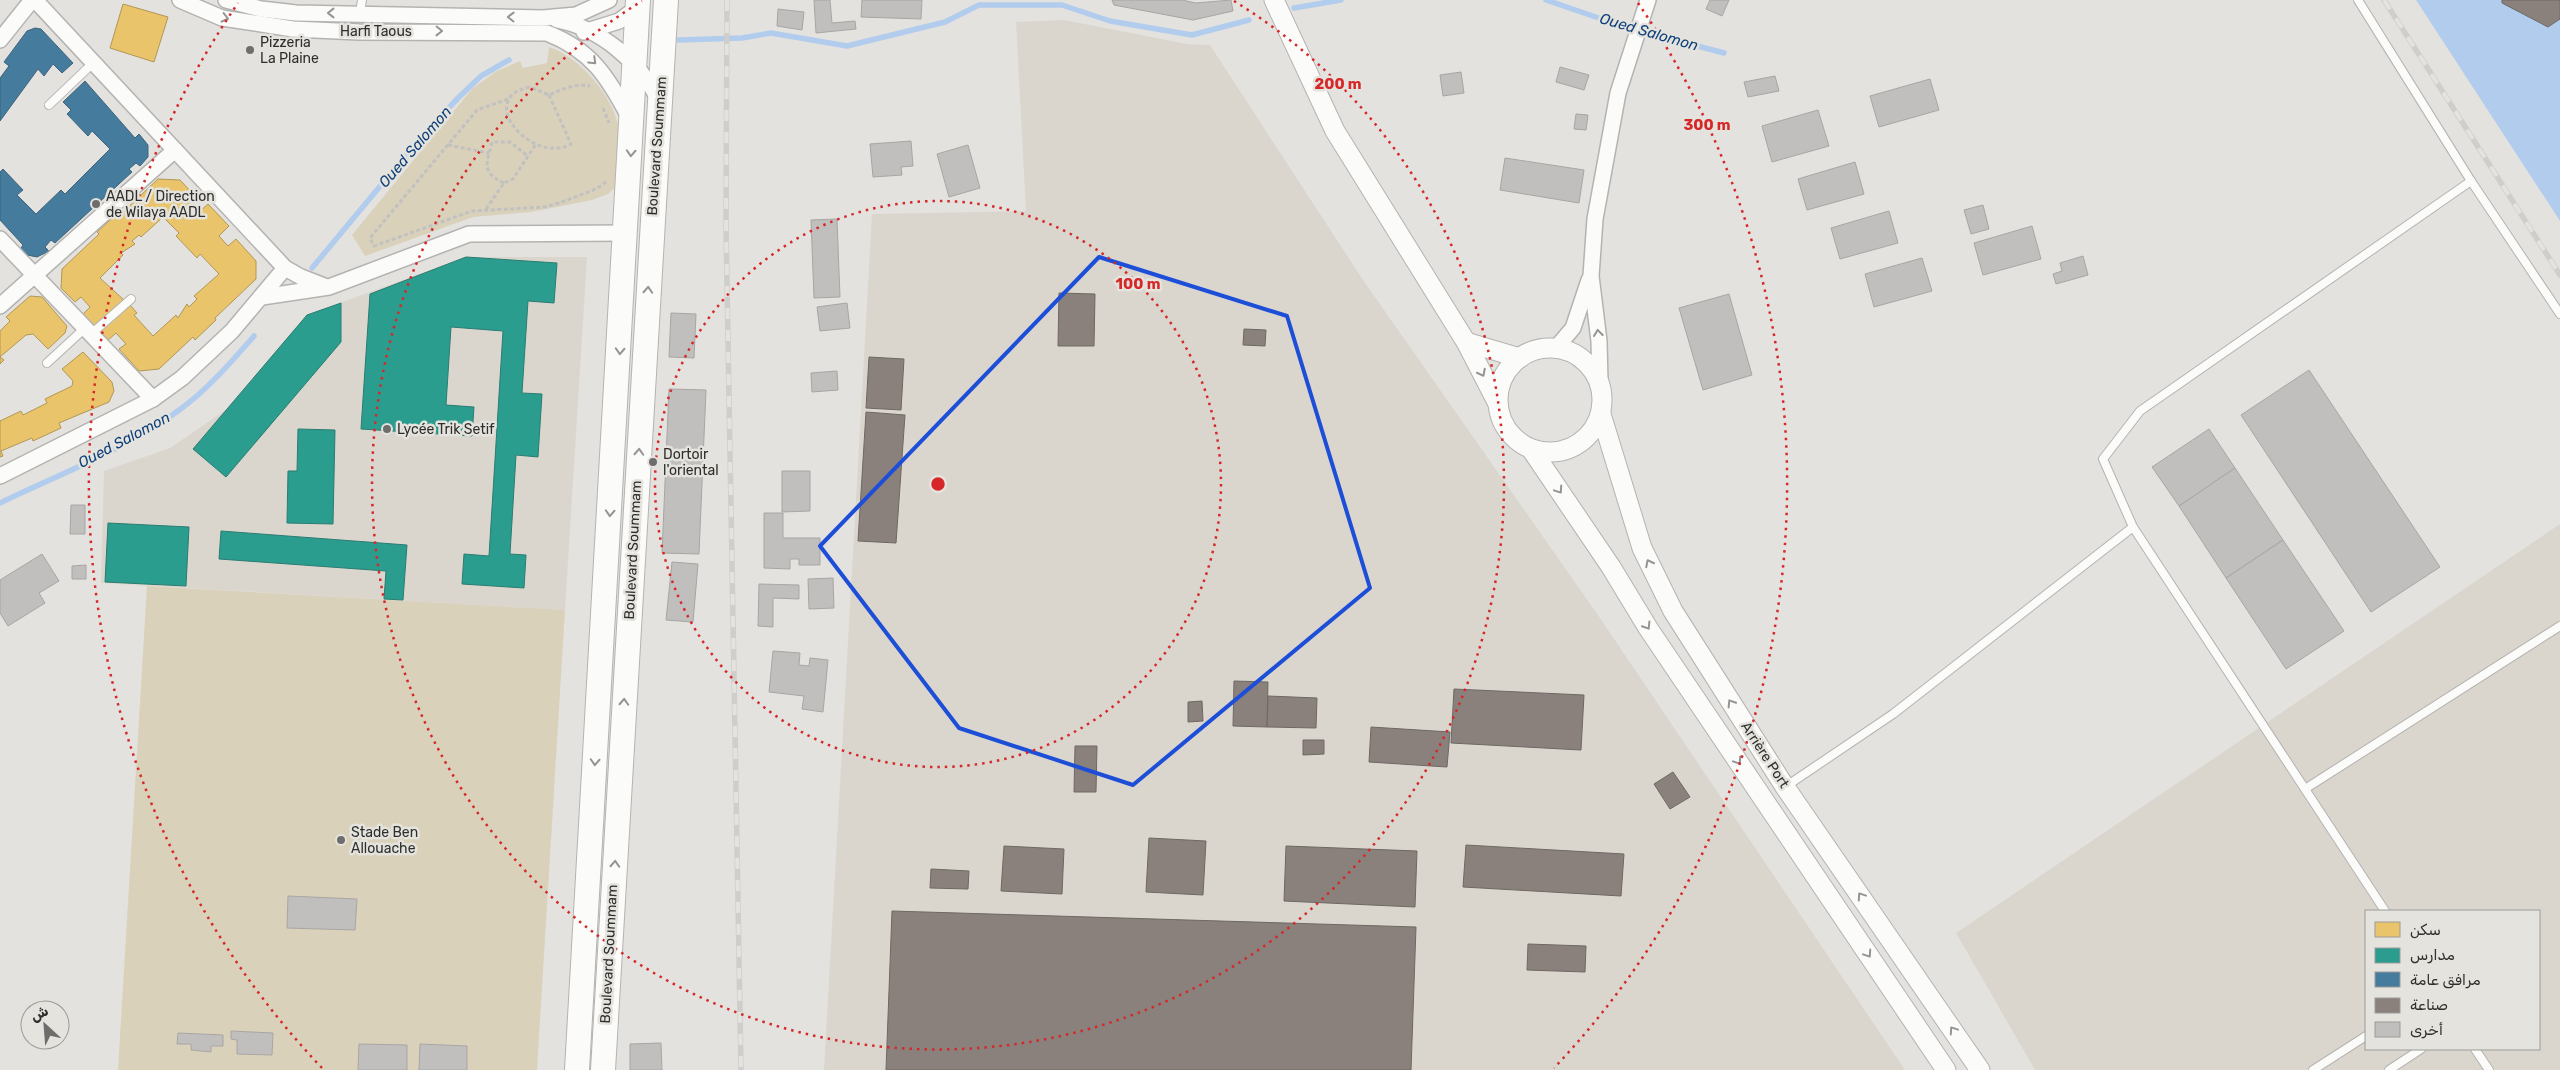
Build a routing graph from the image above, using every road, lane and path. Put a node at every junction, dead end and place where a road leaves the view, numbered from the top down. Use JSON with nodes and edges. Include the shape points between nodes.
{"nodes":[{"id":1,"x":34,"y":0,"type":"edge"},
{"id":2,"x":180,"y":0,"type":"edge"},
{"id":3,"x":226,"y":0,"type":"edge"},
{"id":4,"x":609,"y":0,"type":"edge"},
{"id":5,"x":666,"y":0,"type":"edge"},
{"id":6,"x":1274,"y":0,"type":"edge"},
{"id":7,"x":1648,"y":0,"type":"edge"},
{"id":8,"x":2358,"y":0,"type":"edge"},
{"id":9,"x":640,"y":3,"type":"edge"},
{"id":10,"x":361,"y":7,"type":"edge"},
{"id":11,"x":545,"y":25,"type":"junction"},
{"id":12,"x":587,"y":32,"type":"junction"},
{"id":13,"x":0,"y":40,"type":"edge"},
{"id":14,"x":93,"y":63,"type":"junction"},
{"id":15,"x":634,"y":64,"type":"junction"},
{"id":16,"x":593,"y":87,"type":"dead end"},
{"id":17,"x":549,"y":95,"type":"junction"},
{"id":18,"x":508,"y":99,"type":"junction"},
{"id":19,"x":601,"y":100,"type":"dead end"},
{"id":20,"x":659,"y":102,"type":"junction"},
{"id":21,"x":49,"y":105,"type":"dead end"},
{"id":22,"x":622,"y":127,"type":"junction"},
{"id":23,"x":536,"y":144,"type":"junction"},
{"id":24,"x":448,"y":145,"type":"junction"},
{"id":25,"x":175,"y":150,"type":"junction"},
{"id":26,"x":489,"y":153,"type":"junction"},
{"id":27,"x":528,"y":156,"type":"junction"},
{"id":28,"x":610,"y":174,"type":"dead end"},
{"id":29,"x":2471,"y":181,"type":"junction"},
{"id":30,"x":504,"y":183,"type":"junction"},
{"id":31,"x":485,"y":210,"type":"junction"},
{"id":32,"x":626,"y":233,"type":"junction"},
{"id":33,"x":0,"y":239,"type":"edge"},
{"id":34,"x":285,"y":268,"type":"junction"},
{"id":35,"x":34,"y":275,"type":"junction"},
{"id":36,"x":1590,"y":276,"type":"junction"},
{"id":37,"x":329,"y":287,"type":"junction"},
{"id":38,"x":262,"y":297,"type":"junction"},
{"id":39,"x":131,"y":299,"type":"dead end"},
{"id":40,"x":0,"y":306,"type":"edge"},
{"id":41,"x":2560,"y":314,"type":"edge"},
{"id":42,"x":87,"y":332,"type":"junction"},
{"id":43,"x":1466,"y":342,"type":"junction"},
{"id":44,"x":1556,"y":348,"type":"junction"},
{"id":45,"x":1520,"y":358,"type":"junction"},
{"id":46,"x":47,"y":363,"type":"dead end"},
{"id":47,"x":1600,"y":382,"type":"junction"},
{"id":48,"x":153,"y":398,"type":"junction"},
{"id":49,"x":1498,"y":404,"type":"junction"},
{"id":50,"x":1601,"y":414,"type":"junction"},
{"id":51,"x":1531,"y":449,"type":"junction"},
{"id":52,"x":0,"y":476,"type":"edge"},
{"id":53,"x":2133,"y":527,"type":"junction"},
{"id":54,"x":2560,"y":626,"type":"edge"},
{"id":55,"x":1785,"y":787,"type":"junction"},
{"id":56,"x":2305,"y":789,"type":"junction"},
{"id":57,"x":2384,"y":910,"type":"edge"},
{"id":58,"x":2365,"y":1037,"type":"edge"},
{"id":59,"x":2419,"y":1050,"type":"edge"},
{"id":60,"x":2476,"y":1050,"type":"edge"},
{"id":61,"x":577,"y":1070,"type":"edge"},
{"id":62,"x":603,"y":1070,"type":"edge"},
{"id":63,"x":1946,"y":1070,"type":"edge"},
{"id":64,"x":1980,"y":1070,"type":"edge"},
{"id":65,"x":2313,"y":1070,"type":"edge"},
{"id":66,"x":2389,"y":1070,"type":"edge"},
{"id":67,"x":2489,"y":1070,"type":"edge"}],
"edges":[{"from":1,"to":13,"type":"street"},
{"from":1,"to":14,"type":"street"},
{"from":2,"to":11,"type":"street","name":"Harfi Taous","one_way":true,"via":[[222,18],[293,29],[359,32]]},
{"from":10,"to":3,"type":"street","name":"Harfi Taous","one_way":true,"via":[[296,13]]},
{"from":4,"to":11,"type":"street","name":"Harfi Taous"},
{"from":5,"to":20,"type":"main road","name":"Boulevard Soummam"},
{"from":6,"to":43,"type":"street","via":[[1335,131]]},
{"from":7,"to":36,"type":"street","via":[[1618,92],[1595,220]]},
{"from":8,"to":29,"type":"lane"},
{"from":9,"to":12,"type":"street","name":"Harfi Taous","via":[[619,21]]},
{"from":9,"to":15,"type":"main road","name":"Boulevard Soummam"},
{"from":11,"to":10,"type":"street","name":"Harfi Taous","one_way":true},
{"from":11,"to":12,"type":"street","name":"Harfi Taous"},
{"from":11,"to":22,"type":"street","name":"Harfi Taous","one_way":true,"via":[[596,63],[615,91]]},
{"from":12,"to":15,"type":"street","name":"Harfi Taous","via":[[608,42]]},
{"from":14,"to":21,"type":"lane"},
{"from":14,"to":25,"type":"street"},
{"from":15,"to":20,"type":"street","name":"Harfi Taous"},
{"from":15,"to":22,"type":"main road","name":"Boulevard Soummam"},
{"from":16,"to":17,"type":"path","via":[[581,84]]},
{"from":17,"to":18,"type":"path","via":[[530,87],[514,92]]},
{"from":17,"to":23,"type":"path","via":[[571,144],[563,149]]},
{"from":18,"to":23,"type":"path","via":[[505,108],[508,118],[523,138]]},
{"from":18,"to":24,"type":"path","via":[[477,110]]},
{"from":19,"to":22,"type":"path"},
{"from":62,"to":20,"type":"main road","name":"Boulevard Soummam","one_way":true},
{"from":22,"to":32,"type":"main road","name":"Boulevard Soummam","one_way":true},
{"from":23,"to":27,"type":"path"},
{"from":24,"to":26,"type":"path"},
{"from":24,"to":31,"type":"path","via":[[370,238],[374,246]]},
{"from":25,"to":34,"type":"street"},
{"from":25,"to":35,"type":"street"},
{"from":26,"to":27,"type":"path","via":[[492,142],[510,142]]},
{"from":26,"to":30,"type":"path","via":[[486,165],[489,174]]},
{"from":27,"to":30,"type":"path","via":[[513,179]]},
{"from":28,"to":31,"type":"path","via":[[603,185],[559,203],[544,207]]},
{"from":29,"to":41,"type":"lane"},
{"from":29,"to":53,"type":"lane","via":[[2140,411],[2103,459]]},
{"from":30,"to":31,"type":"path"},
{"from":32,"to":37,"type":"street","via":[[469,234]]},
{"from":32,"to":61,"type":"main road","name":"Boulevard Soummam","one_way":true},
{"from":33,"to":35,"type":"street"},
{"from":34,"to":37,"type":"street"},
{"from":34,"to":38,"type":"street"},
{"from":35,"to":40,"type":"street"},
{"from":35,"to":42,"type":"street"},
{"from":36,"to":44,"type":"street","via":[[1573,328]]},
{"from":47,"to":36,"type":"street","one_way":true,"via":[[1599,341]]},
{"from":37,"to":38,"type":"street"},
{"from":38,"to":48,"type":"street","via":[[209,356]]},
{"from":39,"to":42,"type":"lane"},
{"from":42,"to":46,"type":"lane"},
{"from":42,"to":48,"type":"street"},
{"from":43,"to":45,"type":"street"},
{"from":43,"to":49,"type":"street","one_way":true},
{"from":44,"to":45,"type":"street","via":[[1531,352]]},
{"from":44,"to":47,"type":"street","via":[[1582,359]]},
{"from":45,"to":49,"type":"street","via":[[1508,370],[1500,387]]},
{"from":47,"to":50,"type":"street"},
{"from":48,"to":52,"type":"street"},
{"from":49,"to":51,"type":"street","via":[[1508,432]]},
{"from":50,"to":51,"type":"street","via":[[1594,430],[1582,443],[1549,453]]},
{"from":55,"to":50,"type":"street","name":"Arrière Port","one_way":true,"via":[[1674,611],[1642,548]]},
{"from":51,"to":63,"type":"street","name":"Arrière Port","one_way":true},
{"from":53,"to":55,"type":"lane","via":[[1893,714]]},
{"from":53,"to":56,"type":"lane"},
{"from":54,"to":56,"type":"lane"},
{"from":64,"to":55,"type":"street","name":"Arrière Port","one_way":true},
{"from":56,"to":57,"type":"lane"},
{"from":58,"to":65,"type":"lane"},
{"from":59,"to":66,"type":"lane"},
{"from":60,"to":67,"type":"lane"}]}
